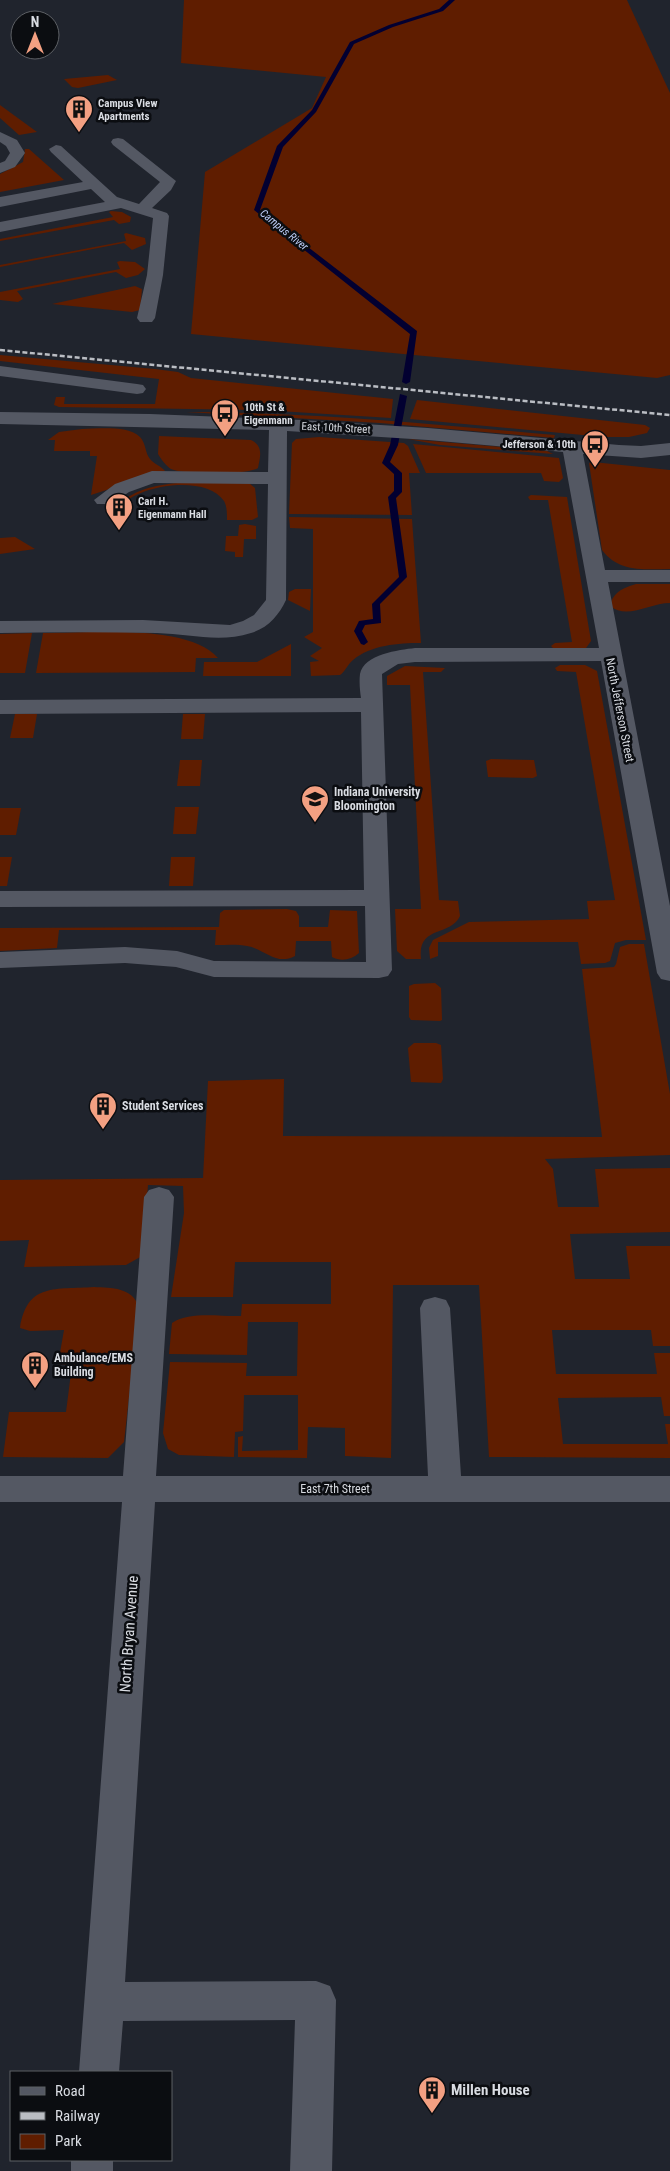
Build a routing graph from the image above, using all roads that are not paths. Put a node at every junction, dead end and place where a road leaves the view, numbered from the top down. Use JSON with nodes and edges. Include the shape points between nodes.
{"nodes":[{"id":1,"x":0,"y":136,"type":"edge"},
{"id":2,"x":118,"y":142,"type":"dead end"},
{"id":3,"x":56,"y":149,"type":"dead end"},
{"id":4,"x":0,"y":168,"type":"edge"},
{"id":5,"x":95,"y":184,"type":"junction"},
{"id":6,"x":0,"y":202,"type":"edge"},
{"id":7,"x":123,"y":203,"type":"junction"},
{"id":8,"x":142,"y":209,"type":"junction"},
{"id":9,"x":0,"y":227,"type":"edge"},
{"id":10,"x":146,"y":318,"type":"dead end"},
{"id":11,"x":0,"y":371,"type":"edge"},
{"id":12,"x":137,"y":389,"type":"dead end"},
{"id":13,"x":40,"y":397,"type":"junction"},
{"id":14,"x":0,"y":418,"type":"edge"},
{"id":15,"x":278,"y":425,"type":"junction"},
{"id":16,"x":572,"y":447,"type":"junction"},
{"id":17,"x":670,"y":449,"type":"edge"},
{"id":18,"x":278,"y":478,"type":"junction"},
{"id":19,"x":104,"y":500,"type":"dead end"},
{"id":20,"x":596,"y":576,"type":"junction"},
{"id":21,"x":670,"y":576,"type":"edge"},
{"id":22,"x":0,"y":627,"type":"edge"},
{"id":23,"x":610,"y":654,"type":"junction"},
{"id":24,"x":371,"y":705,"type":"junction"},
{"id":25,"x":0,"y":707,"type":"edge"},
{"id":26,"x":377,"y":898,"type":"junction"},
{"id":27,"x":0,"y":899,"type":"edge"},
{"id":28,"x":666,"y":927,"type":"edge"},
{"id":29,"x":0,"y":960,"type":"edge"},
{"id":30,"x":670,"y":973,"type":"edge"},
{"id":31,"x":160,"y":1196,"type":"dead end"},
{"id":32,"x":435,"y":1308,"type":"dead end"},
{"id":33,"x":0,"y":1489,"type":"edge"},
{"id":34,"x":139,"y":1489,"type":"junction"},
{"id":35,"x":445,"y":1489,"type":"junction"},
{"id":36,"x":670,"y":1489,"type":"edge"},
{"id":37,"x":104,"y":2002,"type":"junction"},
{"id":38,"x":99,"y":2071,"type":"edge"},
{"id":39,"x":311,"y":2171,"type":"edge"}],
"edges":[{"from":1,"to":4,"type":"street","via":[[12,143],[18,153],[10,164]]},
{"from":2,"to":8,"type":"street","via":[[168,183]]},
{"from":3,"to":5,"type":"street"},
{"from":5,"to":6,"type":"street"},
{"from":5,"to":7,"type":"street","via":[[112,200]]},
{"from":7,"to":8,"type":"street"},
{"from":7,"to":9,"type":"street"},
{"from":8,"to":10,"type":"street","via":[[161,216],[155,275]]},
{"from":11,"to":13,"type":"street"},
{"from":12,"to":13,"type":"street"},
{"from":13,"to":14,"type":"street","name":"East 10th Street"},
{"from":13,"to":15,"type":"street","name":"East 10th Street"},
{"from":15,"to":16,"type":"street","name":"East 10th Street","via":[[381,430]]},
{"from":15,"to":18,"type":"street"},
{"from":16,"to":17,"type":"street","name":"East 10th Street","via":[[641,452]]},
{"from":16,"to":20,"type":"street","name":"North Jefferson Street"},
{"from":18,"to":19,"type":"street","via":[[152,477],[137,481]]},
{"from":18,"to":22,"type":"street","via":[[276,600],[270,612],[258,622],[241,630],[220,633],[157,627]]},
{"from":20,"to":21,"type":"street"},
{"from":20,"to":23,"type":"street","name":"North Jefferson Street"},
{"from":23,"to":24,"type":"street","via":[[415,655],[392,658],[378,663],[371,673]]},
{"from":23,"to":28,"type":"street","name":"North Jefferson Street"},
{"from":24,"to":25,"type":"street"},
{"from":24,"to":26,"type":"street"},
{"from":26,"to":27,"type":"street"},
{"from":26,"to":29,"type":"street","via":[[379,970],[214,969],[177,959],[125,955]]},
{"from":28,"to":30,"type":"street","name":"North Jefferson Street"},
{"from":31,"to":34,"type":"street","name":"North Bryan Avenue"},
{"from":32,"to":35,"type":"street"},
{"from":33,"to":34,"type":"street","name":"East 7th Street"},
{"from":34,"to":35,"type":"street","name":"East 7th Street"},
{"from":34,"to":37,"type":"street","name":"North Bryan Avenue"},
{"from":35,"to":36,"type":"street","name":"East 7th Street"},
{"from":37,"to":38,"type":"street","name":"North Bryan Avenue"},
{"from":37,"to":39,"type":"street","via":[[316,2000]]}]}
